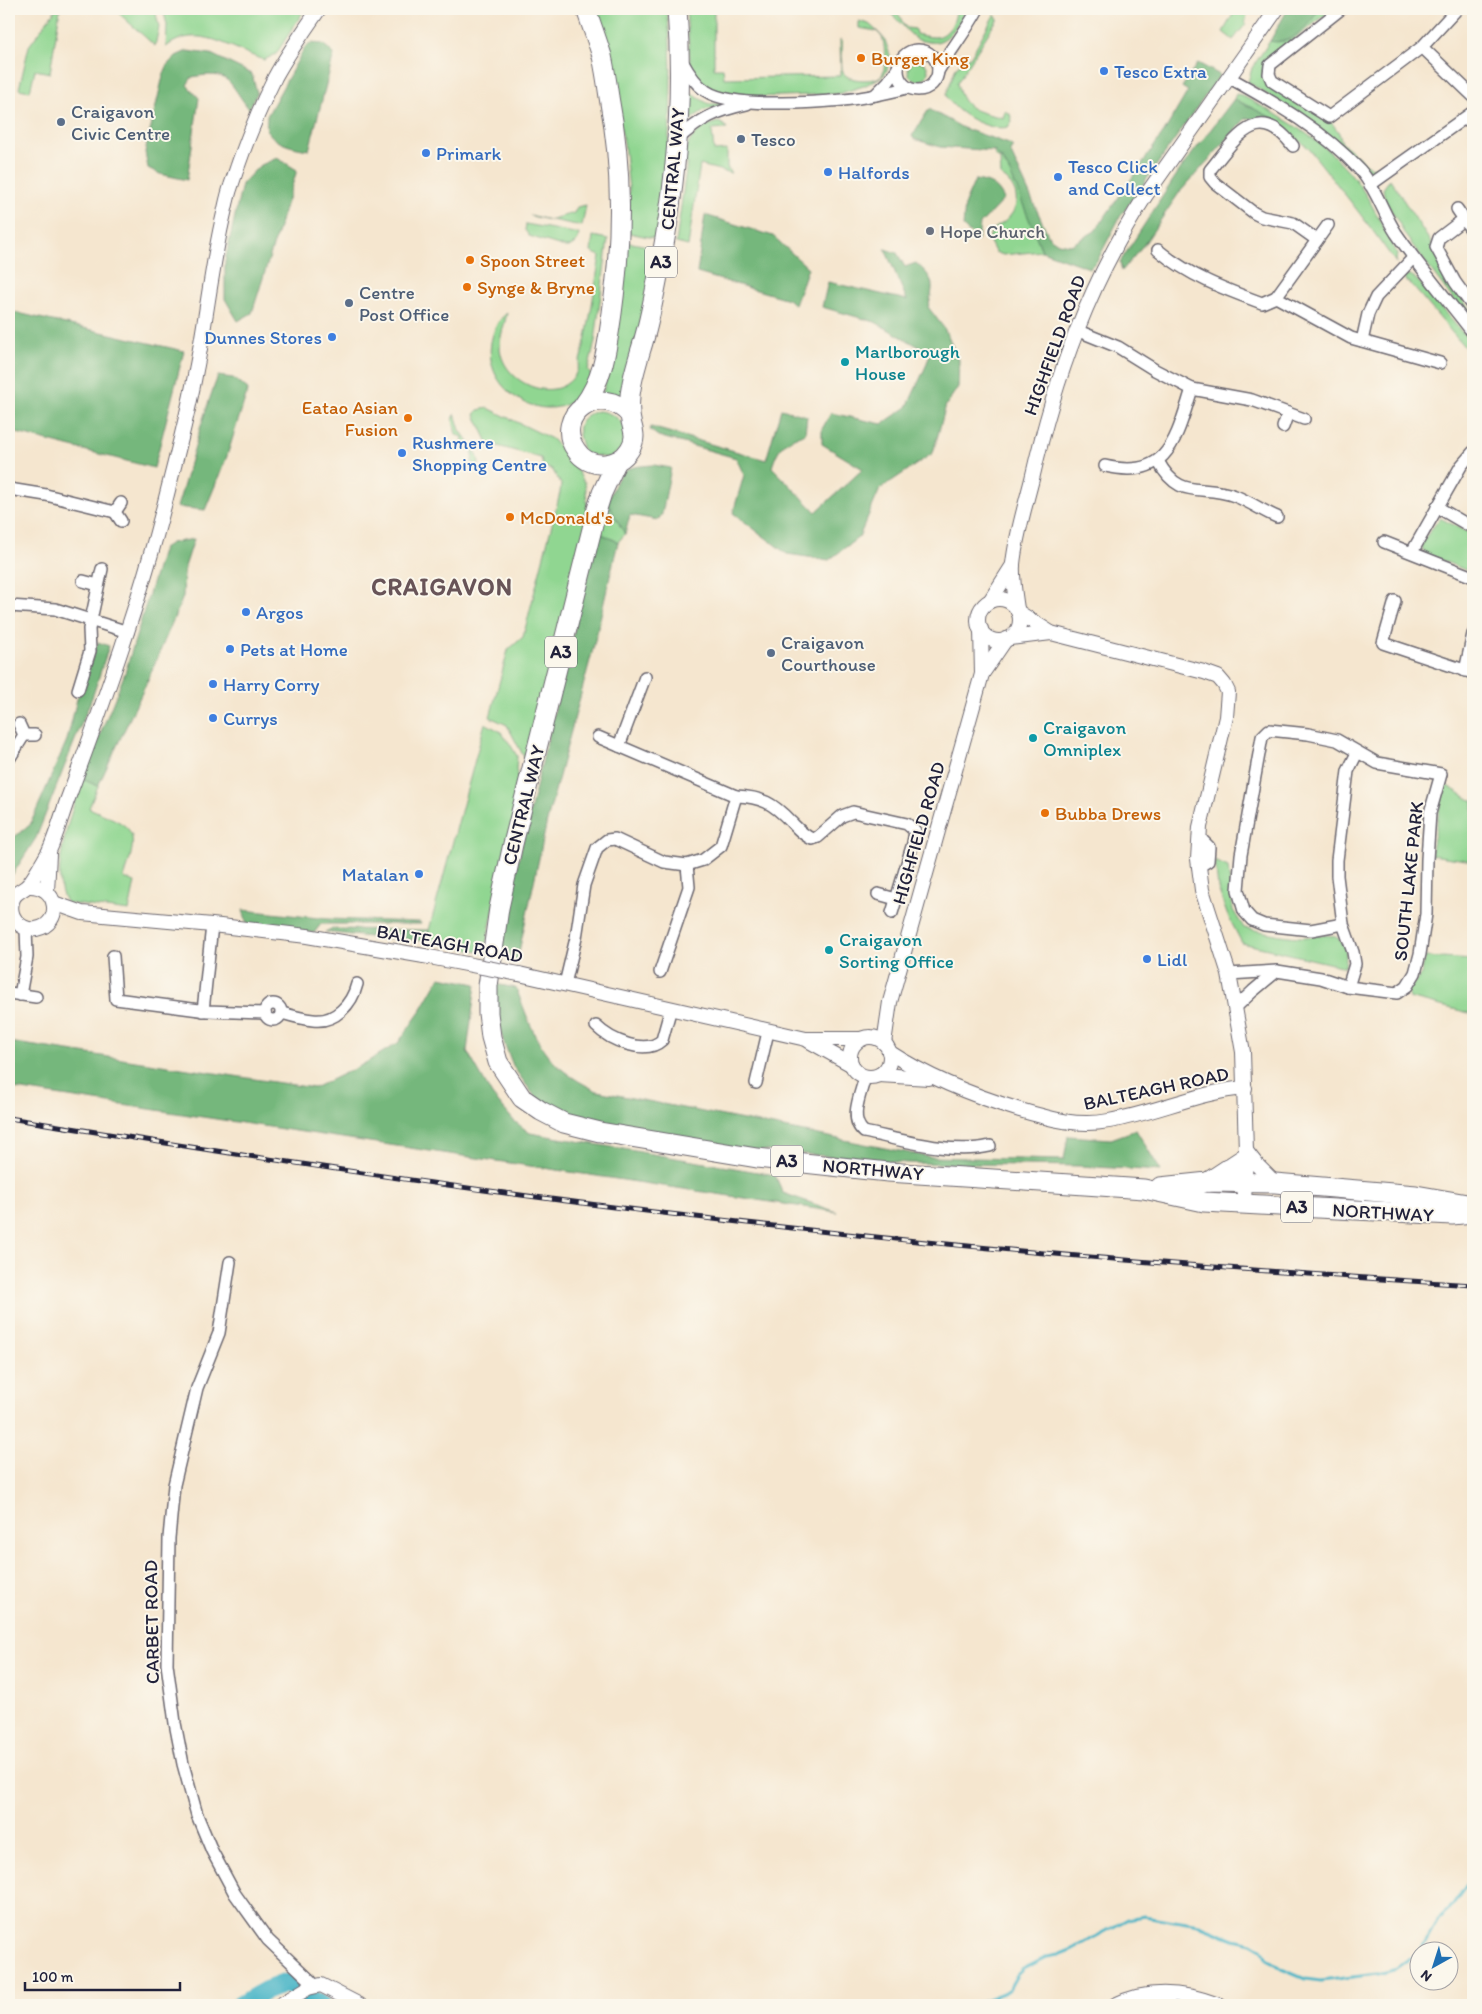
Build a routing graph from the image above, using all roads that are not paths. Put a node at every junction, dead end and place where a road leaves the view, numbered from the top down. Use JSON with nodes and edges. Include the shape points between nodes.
{"nodes":[{"id":1,"x":319,"y":9,"type":"edge"},
{"id":2,"x":586,"y":9,"type":"edge"},
{"id":3,"x":677,"y":9,"type":"edge"},
{"id":4,"x":978,"y":9,"type":"edge"},
{"id":5,"x":1277,"y":9,"type":"edge"},
{"id":6,"x":1341,"y":9,"type":"edge"},
{"id":7,"x":1457,"y":9,"type":"edge"},
{"id":8,"x":953,"y":46,"type":"junction"},
{"id":9,"x":1422,"y":47,"type":"junction"},
{"id":10,"x":930,"y":55,"type":"junction"},
{"id":11,"x":680,"y":58,"type":"junction"},
{"id":12,"x":898,"y":68,"type":"junction"},
{"id":13,"x":938,"y":71,"type":"junction"},
{"id":14,"x":1230,"y":78,"type":"junction"},
{"id":15,"x":907,"y":88,"type":"junction"},
{"id":16,"x":875,"y":95,"type":"junction"},
{"id":17,"x":1473,"y":96,"type":"edge"},
{"id":18,"x":755,"y":102,"type":"junction"},
{"id":19,"x":1473,"y":112,"type":"edge"},
{"id":20,"x":677,"y":140,"type":"junction"},
{"id":21,"x":1293,"y":146,"type":"dead end"},
{"id":22,"x":1370,"y":185,"type":"junction"},
{"id":23,"x":1457,"y":209,"type":"dead end"},
{"id":24,"x":1464,"y":219,"type":"junction"},
{"id":25,"x":1328,"y":225,"type":"dead end"},
{"id":26,"x":1472,"y":231,"type":"dead end"},
{"id":27,"x":1317,"y":240,"type":"junction"},
{"id":28,"x":1158,"y":250,"type":"dead end"},
{"id":29,"x":1413,"y":258,"type":"junction"},
{"id":30,"x":1276,"y":297,"type":"junction"},
{"id":31,"x":1473,"y":306,"type":"edge"},
{"id":32,"x":1076,"y":330,"type":"junction"},
{"id":33,"x":1473,"y":333,"type":"edge"},
{"id":34,"x":1362,"y":341,"type":"junction"},
{"id":35,"x":1440,"y":363,"type":"dead end"},
{"id":36,"x":1192,"y":388,"type":"junction"},
{"id":37,"x":583,"y":406,"type":"junction"},
{"id":38,"x":1288,"y":413,"type":"junction"},
{"id":39,"x":630,"y":416,"type":"junction"},
{"id":40,"x":1304,"y":419,"type":"dead end"},
{"id":41,"x":1283,"y":427,"type":"dead end"},
{"id":42,"x":1473,"y":452,"type":"edge"},
{"id":43,"x":582,"y":458,"type":"junction"},
{"id":44,"x":617,"y":461,"type":"junction"},
{"id":45,"x":1158,"y":461,"type":"junction"},
{"id":46,"x":1111,"y":471,"type":"dead end"},
{"id":47,"x":9,"y":489,"type":"edge"},
{"id":48,"x":1437,"y":507,"type":"junction"},
{"id":49,"x":597,"y":509,"type":"junction"},
{"id":50,"x":119,"y":512,"type":"dead end"},
{"id":51,"x":1277,"y":517,"type":"dead end"},
{"id":52,"x":1473,"y":528,"type":"edge"},
{"id":53,"x":1384,"y":542,"type":"dead end"},
{"id":54,"x":1412,"y":552,"type":"junction"},
{"id":55,"x":1013,"y":565,"type":"junction"},
{"id":56,"x":102,"y":569,"type":"dead end"},
{"id":57,"x":1473,"y":577,"type":"edge"},
{"id":58,"x":83,"y":581,"type":"dead end"},
{"id":59,"x":98,"y":584,"type":"junction"},
{"id":60,"x":990,"y":601,"type":"junction"},
{"id":61,"x":1395,"y":601,"type":"dead end"},
{"id":62,"x":9,"y":606,"type":"edge"},
{"id":63,"x":1018,"y":611,"type":"junction"},
{"id":64,"x":90,"y":619,"type":"junction"},
{"id":65,"x":981,"y":629,"type":"junction"},
{"id":66,"x":128,"y":632,"type":"junction"},
{"id":67,"x":1051,"y":633,"type":"junction"},
{"id":68,"x":1473,"y":634,"type":"edge"},
{"id":69,"x":1008,"y":639,"type":"junction"},
{"id":70,"x":1383,"y":643,"type":"junction"},
{"id":71,"x":1379,"y":654,"type":"dead end"},
{"id":72,"x":1469,"y":672,"type":"edge"},
{"id":73,"x":982,"y":674,"type":"junction"},
{"id":74,"x":645,"y":677,"type":"dead end"},
{"id":75,"x":78,"y":690,"type":"dead end"},
{"id":76,"x":26,"y":731,"type":"dead end"},
{"id":77,"x":598,"y":738,"type":"dead end"},
{"id":78,"x":619,"y":746,"type":"junction"},
{"id":79,"x":1358,"y":753,"type":"junction"},
{"id":80,"x":9,"y":759,"type":"edge"},
{"id":81,"x":736,"y":796,"type":"junction"},
{"id":82,"x":49,"y":851,"type":"junction"},
{"id":83,"x":687,"y":865,"type":"junction"},
{"id":84,"x":28,"y":886,"type":"junction"},
{"id":85,"x":878,"y":894,"type":"dead end"},
{"id":86,"x":51,"y":897,"type":"junction"},
{"id":87,"x":896,"y":898,"type":"junction"},
{"id":88,"x":82,"y":913,"type":"junction"},
{"id":89,"x":892,"y":913,"type":"dead end"},
{"id":90,"x":50,"y":920,"type":"junction"},
{"id":91,"x":1343,"y":924,"type":"junction"},
{"id":92,"x":219,"y":926,"type":"junction"},
{"id":93,"x":26,"y":928,"type":"junction"},
{"id":94,"x":113,"y":956,"type":"dead end"},
{"id":95,"x":1277,"y":971,"type":"junction"},
{"id":96,"x":660,"y":972,"type":"dead end"},
{"id":97,"x":1229,"y":974,"type":"junction"},
{"id":98,"x":357,"y":984,"type":"dead end"},
{"id":99,"x":565,"y":984,"type":"junction"},
{"id":100,"x":1348,"y":987,"type":"junction"},
{"id":101,"x":14,"y":994,"type":"edge"},
{"id":102,"x":36,"y":998,"type":"dead end"},
{"id":103,"x":890,"y":1002,"type":"junction"},
{"id":104,"x":671,"y":1008,"type":"junction"},
{"id":105,"x":1235,"y":1008,"type":"junction"},
{"id":106,"x":203,"y":1011,"type":"junction"},
{"id":107,"x":596,"y":1026,"type":"dead end"},
{"id":108,"x":768,"y":1032,"type":"junction"},
{"id":109,"x":866,"y":1038,"type":"junction"},
{"id":110,"x":806,"y":1039,"type":"junction"},
{"id":111,"x":886,"y":1048,"type":"junction"},
{"id":112,"x":852,"y":1065,"type":"junction"},
{"id":113,"x":879,"y":1075,"type":"junction"},
{"id":114,"x":864,"y":1077,"type":"junction"},
{"id":115,"x":932,"y":1078,"type":"junction"},
{"id":116,"x":756,"y":1083,"type":"dead end"},
{"id":117,"x":1245,"y":1088,"type":"junction"},
{"id":118,"x":522,"y":1098,"type":"joint"},
{"id":119,"x":990,"y":1146,"type":"dead end"},
{"id":120,"x":1246,"y":1154,"type":"junction"},
{"id":121,"x":1208,"y":1182,"type":"junction"},
{"id":122,"x":1275,"y":1183,"type":"junction"},
{"id":123,"x":1144,"y":1189,"type":"junction"},
{"id":124,"x":1244,"y":1194,"type":"junction"},
{"id":125,"x":1473,"y":1205,"type":"edge"},
{"id":126,"x":1473,"y":1213,"type":"edge"},
{"id":127,"x":230,"y":1262,"type":"dead end"},
{"id":128,"x":311,"y":1987,"type":"junction"},
{"id":129,"x":286,"y":2002,"type":"edge"},
{"id":130,"x":360,"y":2005,"type":"edge"},
{"id":131,"x":1115,"y":2005,"type":"edge"},
{"id":132,"x":1219,"y":2005,"type":"edge"}],
"edges":[{"from":1,"to":66,"type":"street","via":[[276,76],[230,187],[196,371],[161,517]]},
{"from":2,"to":37,"type":"highway","number":"A3","via":[[602,58],[615,127],[621,216],[619,263],[607,351],[596,387]]},
{"from":3,"to":11,"type":"highway","name":"CENTRAL WAY","number":"A3"},
{"from":4,"to":8,"type":"street"},
{"from":5,"to":14,"type":"street","name":"HIGHFIELD ROAD"},
{"from":6,"to":9,"type":"street","via":[[1270,65],[1272,81],[1329,117]]},
{"from":7,"to":9,"type":"street"},
{"from":8,"to":10,"type":"street"},
{"from":8,"to":13,"type":"street"},
{"from":9,"to":17,"type":"street"},
{"from":10,"to":12,"type":"street","via":[[915,50],[907,53]]},
{"from":10,"to":13,"type":"street"},
{"from":11,"to":18,"type":"street","via":[[690,76],[705,91],[719,98]]},
{"from":11,"to":20,"type":"highway","name":"CENTRAL WAY","number":"A3"},
{"from":12,"to":15,"type":"street","via":[[901,82]]},
{"from":12,"to":16,"type":"street"},
{"from":13,"to":15,"type":"street","via":[[933,84],[927,88]]},
{"from":14,"to":22,"type":"street","via":[[1309,125],[1362,172]]},
{"from":14,"to":32,"type":"street","name":"HIGHFIELD ROAD","via":[[1126,226],[1098,278]]},
{"from":15,"to":16,"type":"street"},
{"from":16,"to":18,"type":"street","via":[[845,100]]},
{"from":18,"to":20,"type":"street","via":[[703,118]]},
{"from":19,"to":22,"type":"street"},
{"from":20,"to":39,"type":"highway","name":"CENTRAL WAY","number":"A3","via":[[665,241],[632,384]]},
{"from":21,"to":27,"type":"street","via":[[1282,133],[1266,125],[1249,127],[1210,170],[1210,177],[1262,217],[1293,223]]},
{"from":22,"to":29,"type":"street"},
{"from":23,"to":24,"type":"street"},
{"from":24,"to":26,"type":"street"},
{"from":24,"to":31,"type":"street","via":[[1439,238],[1436,246]]},
{"from":25,"to":27,"type":"street"},
{"from":27,"to":30,"type":"street"},
{"from":28,"to":30,"type":"street","via":[[1180,267],[1220,288],[1262,304]]},
{"from":29,"to":33,"type":"street"},
{"from":29,"to":34,"type":"street","via":[[1376,297]]},
{"from":30,"to":34,"type":"street"},
{"from":32,"to":36,"type":"street","via":[[1118,347]]},
{"from":32,"to":55,"type":"street","name":"HIGHFIELD ROAD","via":[[1039,448]]},
{"from":34,"to":35,"type":"street"},
{"from":36,"to":38,"type":"street","via":[[1252,400]]},
{"from":36,"to":45,"type":"street","via":[[1170,449]]},
{"from":37,"to":39,"type":"highway","via":[[608,401],[617,404]]},
{"from":37,"to":43,"type":"highway","number":"A3","via":[[573,419],[570,435],[572,445]]},
{"from":38,"to":40,"type":"street"},
{"from":38,"to":41,"type":"street"},
{"from":39,"to":44,"type":"highway","number":"A3","via":[[634,425],[633,442]]},
{"from":42,"to":48,"type":"street","via":[[1460,466]]},
{"from":43,"to":44,"type":"highway","via":[[596,464]]},
{"from":43,"to":49,"type":"highway","name":"CENTRAL WAY","number":"A3","via":[[589,470]]},
{"from":44,"to":49,"type":"highway","name":"CENTRAL WAY","number":"A3"},
{"from":45,"to":46,"type":"street","via":[[1136,470]]},
{"from":45,"to":51,"type":"street","via":[[1177,485],[1195,491],[1218,490],[1266,506]]},
{"from":47,"to":50,"type":"street"},
{"from":48,"to":52,"type":"street"},
{"from":48,"to":54,"type":"street"},
{"from":49,"to":118,"type":"highway","name":"CENTRAL WAY","number":"A3","via":[[513,844],[499,908],[488,986],[491,1037],[498,1062]]},
{"from":53,"to":54,"type":"street"},
{"from":54,"to":57,"type":"street"},
{"from":55,"to":60,"type":"street","name":"HIGHFIELD ROAD"},
{"from":55,"to":63,"type":"street","name":"HIGHFIELD ROAD"},
{"from":56,"to":59,"type":"street"},
{"from":58,"to":59,"type":"street"},
{"from":59,"to":64,"type":"street"},
{"from":60,"to":63,"type":"street","via":[[1005,600]]},
{"from":60,"to":65,"type":"street","name":"HIGHFIELD ROAD","via":[[980,613]]},
{"from":61,"to":70,"type":"street"},
{"from":62,"to":64,"type":"street","via":[[55,609]]},
{"from":63,"to":67,"type":"street"},
{"from":63,"to":69,"type":"street","name":"HIGHFIELD ROAD","via":[[1020,624]]},
{"from":64,"to":66,"type":"street"},
{"from":64,"to":75,"type":"street","via":[[90,651]]},
{"from":65,"to":69,"type":"street","via":[[992,640]]},
{"from":65,"to":73,"type":"street","name":"HIGHFIELD ROAD"},
{"from":66,"to":82,"type":"street"},
{"from":67,"to":69,"type":"street"},
{"from":67,"to":97,"type":"street","via":[[1204,672],[1218,677],[1224,684],[1228,692],[1226,717],[1199,837],[1198,867],[1202,890]]},
{"from":68,"to":72,"type":"street"},
{"from":69,"to":73,"type":"street","name":"HIGHFIELD ROAD"},
{"from":70,"to":71,"type":"street"},
{"from":70,"to":72,"type":"street"},
{"from":73,"to":103,"type":"street","name":"HIGHFIELD ROAD"},
{"from":74,"to":78,"type":"street"},
{"from":76,"to":80,"type":"street"},
{"from":77,"to":78,"type":"street"},
{"from":78,"to":81,"type":"street"},
{"from":79,"to":91,"type":"street","via":[[1348,771],[1337,860]]},
{"from":79,"to":91,"type":"street","name":"SOUTH LAKE PARK","via":[[1337,740],[1269,730],[1262,737],[1241,855],[1238,890],[1244,911],[1252,920],[1264,925],[1311,930]]},
{"from":79,"to":100,"type":"street","name":"SOUTH LAKE PARK","via":[[1377,763],[1441,774],[1430,814],[1426,914],[1415,973],[1407,986],[1397,992]]},
{"from":81,"to":83,"type":"street","via":[[721,846],[703,860]]},
{"from":81,"to":87,"type":"street","via":[[761,799],[812,839],[842,816],[853,812],[907,824],[914,831],[913,843]]},
{"from":82,"to":84,"type":"street"},
{"from":82,"to":86,"type":"street"},
{"from":83,"to":96,"type":"street","via":[[688,888]]},
{"from":83,"to":99,"type":"street","via":[[664,862],[616,839],[607,840],[597,848],[584,885]]},
{"from":84,"to":86,"type":"street","via":[[41,888]]},
{"from":84,"to":93,"type":"street","via":[[13,897],[11,906],[12,915]]},
{"from":85,"to":87,"type":"street"},
{"from":86,"to":88,"type":"street","name":"BALTEAGH ROAD"},
{"from":86,"to":90,"type":"street","via":[[54,912]]},
{"from":87,"to":89,"type":"street"},
{"from":88,"to":90,"type":"street","name":"BALTEAGH ROAD"},
{"from":88,"to":92,"type":"street","name":"BALTEAGH ROAD"},
{"from":90,"to":93,"type":"street","via":[[39,928]]},
{"from":91,"to":100,"type":"street","via":[[1354,964]]},
{"from":92,"to":99,"type":"street","name":"BALTEAGH ROAD","bridge":true,"via":[[307,936]]},
{"from":92,"to":106,"type":"street"},
{"from":93,"to":101,"type":"street","via":[[26,957]]},
{"from":94,"to":106,"type":"street","via":[[116,999]]},
{"from":95,"to":97,"type":"street","name":"SOUTH LAKE PARK"},
{"from":95,"to":100,"type":"street","name":"SOUTH LAKE PARK","via":[[1321,978]]},
{"from":95,"to":105,"type":"street"},
{"from":97,"to":105,"type":"street"},
{"from":98,"to":106,"type":"street","via":[[345,1009],[314,1021],[282,1014],[274,1003],[269,1004],[265,1013]]},
{"from":99,"to":104,"type":"street","name":"BALTEAGH ROAD"},
{"from":101,"to":102,"type":"street"},
{"from":103,"to":109,"type":"street","name":"HIGHFIELD ROAD"},
{"from":103,"to":111,"type":"street","name":"HIGHFIELD ROAD"},
{"from":104,"to":107,"type":"street","via":[[662,1040],[651,1047],[612,1039]]},
{"from":104,"to":108,"type":"street","name":"BALTEAGH ROAD"},
{"from":105,"to":117,"type":"street"},
{"from":108,"to":110,"type":"street","name":"BALTEAGH ROAD"},
{"from":108,"to":116,"type":"street"},
{"from":109,"to":110,"type":"street","name":"BALTEAGH ROAD"},
{"from":109,"to":111,"type":"street","via":[[874,1038]]},
{"from":109,"to":112,"type":"street","via":[[857,1042],[851,1053]]},
{"from":110,"to":112,"type":"street","name":"BALTEAGH ROAD"},
{"from":111,"to":113,"type":"street","via":[[888,1065]]},
{"from":111,"to":115,"type":"street","name":"BALTEAGH ROAD"},
{"from":112,"to":114,"type":"street"},
{"from":113,"to":114,"type":"street"},
{"from":113,"to":115,"type":"street","name":"BALTEAGH ROAD"},
{"from":114,"to":119,"type":"street","via":[[855,1119],[864,1132],[975,1150]]},
{"from":115,"to":117,"type":"street","name":"BALTEAGH ROAD","via":[[994,1102],[1065,1123],[1080,1124],[1111,1121],[1206,1094]]},
{"from":117,"to":120,"type":"street"},
{"from":118,"to":123,"type":"highway","name":"NORTHWAY","number":"A3","via":[[564,1123],[757,1158],[888,1172]]},
{"from":120,"to":121,"type":"highway"},
{"from":120,"to":122,"type":"street"},
{"from":120,"to":124,"type":"street"},
{"from":121,"to":123,"type":"highway","name":"NORTHWAY","number":"A3"},
{"from":121,"to":124,"type":"highway","name":"NORTHWAY","number":"A3"},
{"from":122,"to":124,"type":"highway","name":"NORTHWAY","number":"A3"},
{"from":122,"to":125,"type":"highway","name":"NORTHWAY","number":"A3","via":[[1416,1195]]},
{"from":123,"to":124,"type":"highway","name":"NORTHWAY","number":"A3","via":[[1204,1202]]},
{"from":124,"to":126,"type":"highway","name":"NORTHWAY","number":"A3","via":[[1452,1215]]},
{"from":127,"to":128,"type":"street","name":"CARBET ROAD","via":[[219,1333],[197,1388],[174,1485],[169,1538],[167,1664],[183,1764],[197,1815],[212,1851],[235,1894],[268,1940],[311,1981]]},
{"from":128,"to":129,"type":"street"},
{"from":128,"to":130,"type":"street","via":[[321,1985]]},
{"from":131,"to":132,"type":"street","via":[[1146,1995],[1170,1993],[1186,1994]]}]}
